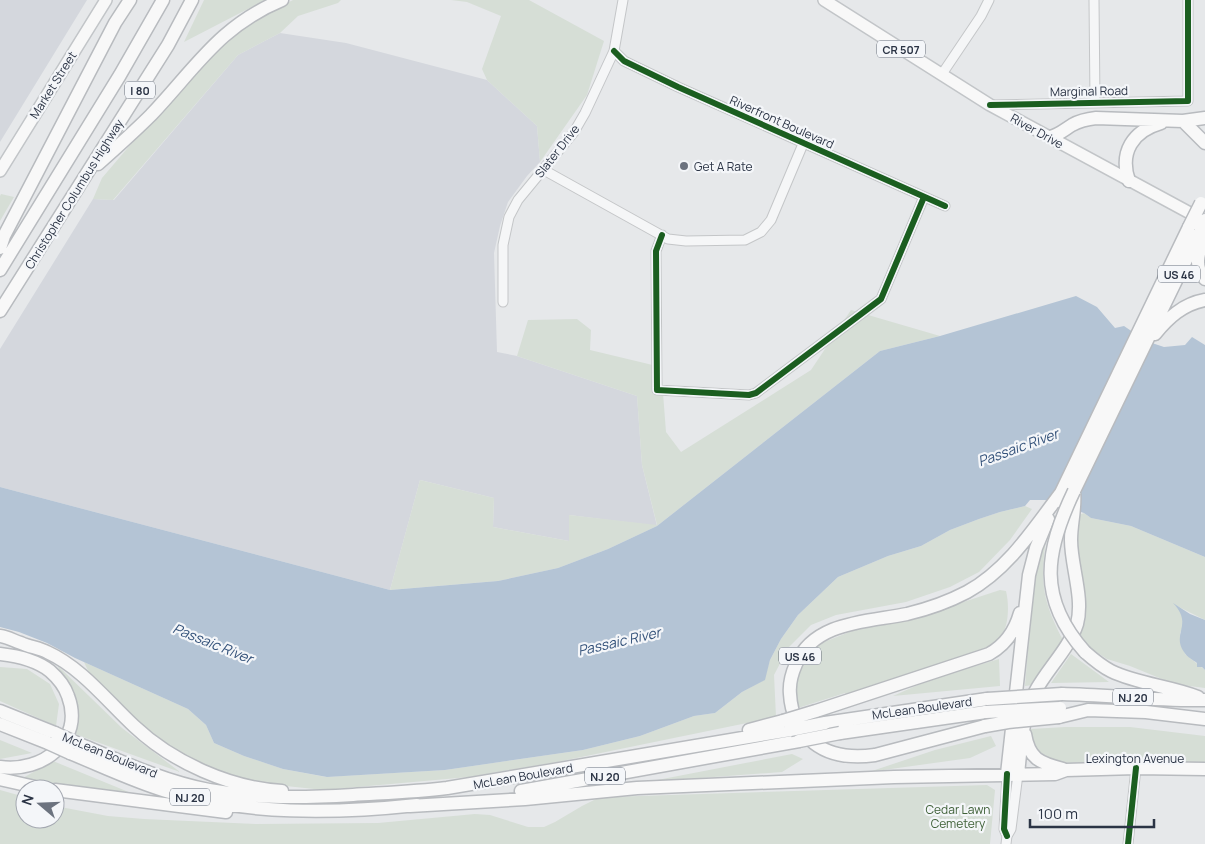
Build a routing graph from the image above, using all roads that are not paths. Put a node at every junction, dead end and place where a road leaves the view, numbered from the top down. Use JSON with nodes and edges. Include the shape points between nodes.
{"nodes":[{"id":1,"x":106,"y":0,"type":"edge"},
{"id":2,"x":130,"y":0,"type":"edge"},
{"id":3,"x":163,"y":0,"type":"edge"},
{"id":4,"x":192,"y":0,"type":"edge"},
{"id":5,"x":282,"y":0,"type":"edge"},
{"id":6,"x":623,"y":0,"type":"edge"},
{"id":7,"x":824,"y":0,"type":"edge"},
{"id":8,"x":989,"y":0,"type":"edge"},
{"id":9,"x":1094,"y":0,"type":"edge"},
{"id":10,"x":1188,"y":0,"type":"edge"},
{"id":11,"x":614,"y":51,"type":"junction"},
{"id":12,"x":942,"y":74,"type":"junction"},
{"id":13,"x":1095,"y":102,"type":"junction"},
{"id":14,"x":990,"y":105,"type":"junction"},
{"id":15,"x":1205,"y":118,"type":"edge"},
{"id":16,"x":1166,"y":121,"type":"junction"},
{"id":17,"x":1183,"y":121,"type":"junction"},
{"id":18,"x":1050,"y":137,"type":"junction"},
{"id":19,"x":1205,"y":143,"type":"edge"},
{"id":20,"x":803,"y":144,"type":"junction"},
{"id":21,"x":542,"y":170,"type":"junction"},
{"id":22,"x":0,"y":171,"type":"edge"},
{"id":23,"x":83,"y":178,"type":"junction"},
{"id":24,"x":1129,"y":181,"type":"junction"},
{"id":25,"x":924,"y":197,"type":"junction"},
{"id":26,"x":1203,"y":199,"type":"edge"},
{"id":27,"x":945,"y":206,"type":"dead end"},
{"id":28,"x":1200,"y":224,"type":"edge"},
{"id":29,"x":662,"y":235,"type":"junction"},
{"id":30,"x":0,"y":248,"type":"edge"},
{"id":31,"x":0,"y":270,"type":"edge"},
{"id":32,"x":1205,"y":279,"type":"edge"},
{"id":33,"x":1205,"y":300,"type":"edge"},
{"id":34,"x":503,"y":302,"type":"dead end"},
{"id":35,"x":0,"y":311,"type":"edge"},
{"id":36,"x":1156,"y":319,"type":"junction"},
{"id":37,"x":1074,"y":490,"type":"junction"},
{"id":38,"x":1036,"y":533,"type":"junction"},
{"id":39,"x":1026,"y":594,"type":"junction"},
{"id":40,"x":0,"y":636,"type":"edge"},
{"id":41,"x":0,"y":642,"type":"edge"},
{"id":42,"x":21,"y":643,"type":"junction"},
{"id":43,"x":0,"y":654,"type":"edge"},
{"id":44,"x":0,"y":661,"type":"edge"},
{"id":45,"x":34,"y":663,"type":"junction"},
{"id":46,"x":1205,"y":700,"type":"edge"},
{"id":47,"x":0,"y":711,"type":"edge"},
{"id":48,"x":1060,"y":712,"type":"junction"},
{"id":49,"x":1205,"y":719,"type":"edge"},
{"id":50,"x":0,"y":724,"type":"edge"},
{"id":51,"x":787,"y":726,"type":"junction"},
{"id":52,"x":1024,"y":728,"type":"junction"},
{"id":53,"x":51,"y":738,"type":"junction"},
{"id":54,"x":74,"y":748,"type":"junction"},
{"id":55,"x":0,"y":767,"type":"edge"},
{"id":56,"x":1136,"y":768,"type":"junction"},
{"id":57,"x":1205,"y":769,"type":"edge"},
{"id":58,"x":1066,"y":770,"type":"junction"},
{"id":59,"x":1013,"y":774,"type":"junction"},
{"id":60,"x":0,"y":779,"type":"edge"},
{"id":61,"x":15,"y":783,"type":"edge"},
{"id":62,"x":65,"y":791,"type":"edge"},
{"id":63,"x":355,"y":795,"type":"junction"},
{"id":64,"x":410,"y":806,"type":"junction"},
{"id":65,"x":316,"y":811,"type":"junction"},
{"id":66,"x":1007,"y":840,"type":"edge"},
{"id":67,"x":1128,"y":844,"type":"edge"}],
"edges":[{"from":1,"to":22,"type":"main road","name":"Market Street"},
{"from":2,"to":30,"type":"highway","via":[[115,23]]},
{"from":3,"to":31,"type":"highway","name":"Christopher Columbus Highway","number":"I 80"},
{"from":4,"to":23,"type":"highway","name":"Christopher Columbus Highway","number":"I 80","via":[[168,45]]},
{"from":5,"to":23,"type":"highway","via":[[246,18],[227,32],[151,115]]},
{"from":6,"to":11,"type":"street","name":"Slater Drive"},
{"from":7,"to":12,"type":"main road","name":"River Drive","number":"CR 507"},
{"from":8,"to":12,"type":"street"},
{"from":9,"to":13,"type":"street"},
{"from":10,"to":13,"type":"street","name":"Marginal Road","via":[[1188,101]]},
{"from":11,"to":20,"type":"street","name":"Riverfront Boulevard","via":[[633,66]]},
{"from":11,"to":21,"type":"street","name":"Slater Drive","via":[[574,132]]},
{"from":12,"to":14,"type":"main road","name":"River Drive","number":"CR 507"},
{"from":13,"to":14,"type":"street","name":"Marginal Road"},
{"from":14,"to":18,"type":"main road","name":"River Drive","number":"CR 507"},
{"from":15,"to":17,"type":"highway"},
{"from":16,"to":17,"type":"highway"},
{"from":16,"to":18,"type":"highway","via":[[1096,118],[1073,124]]},
{"from":16,"to":24,"type":"highway","via":[[1148,127],[1132,143],[1126,163]]},
{"from":17,"to":19,"type":"highway"},
{"from":18,"to":24,"type":"main road","name":"River Drive","number":"CR 507"},
{"from":20,"to":25,"type":"street","name":"Riverfront Boulevard"},
{"from":20,"to":29,"type":"street","via":[[771,220],[756,236],[745,240],[686,241]]},
{"from":21,"to":29,"type":"street"},
{"from":21,"to":34,"type":"street","name":"Slater Drive","via":[[518,200],[507,226],[503,245]]},
{"from":23,"to":35,"type":"highway","name":"Christopher Columbus Highway","number":"I 80"},
{"from":24,"to":28,"type":"main road","name":"River Drive","number":"CR 507"},
{"from":25,"to":27,"type":"street","name":"Riverfront Boulevard"},
{"from":25,"to":29,"type":"street","via":[[881,299],[749,395],[658,390],[656,251]]},
{"from":26,"to":28,"type":"highway","number":"US 46","bridge":true},
{"from":28,"to":32,"type":"highway","via":[[1203,240],[1197,261]]},
{"from":28,"to":36,"type":"highway","number":"US 46"},
{"from":33,"to":36,"type":"highway"},
{"from":36,"to":37,"type":"highway"},
{"from":36,"to":38,"type":"highway","number":"US 46"},
{"from":37,"to":46,"type":"highway","bridge":true,"via":[[1052,553],[1050,578],[1062,623],[1085,652],[1118,674],[1181,690]]},
{"from":37,"to":52,"type":"highway","via":[[1071,530],[1078,621],[1034,694]]},
{"from":38,"to":39,"type":"highway"},
{"from":38,"to":48,"type":"highway","number":"US 46","bridge":true,"via":[[986,580],[951,600],[915,612],[846,625],[817,637],[801,654],[792,676],[791,706],[800,728],[817,745],[838,755],[860,757],[985,726]]},
{"from":39,"to":51,"type":"highway","bridge":true,"via":[[1012,632],[998,649],[816,711]]},
{"from":39,"to":59,"type":"highway"},
{"from":40,"to":42,"type":"highway"},
{"from":41,"to":42,"type":"highway"},
{"from":42,"to":63,"type":"highway","via":[[47,652],[76,670],[159,747],[195,766],[229,780],[278,791]]},
{"from":43,"to":45,"type":"highway"},
{"from":44,"to":45,"type":"highway"},
{"from":45,"to":55,"type":"highway","via":[[51,672],[66,690],[72,716],[69,730],[63,743],[44,761],[24,767]]},
{"from":46,"to":51,"type":"highway","name":"McLean Boulevard","number":"NJ 20","bridge":true,"via":[[1062,694],[987,699]]},
{"from":47,"to":53,"type":"highway","name":"McLean Boulevard","number":"NJ 20"},
{"from":48,"to":49,"type":"highway","name":"McLean Boulevard","number":"NJ 20","via":[[1146,712]]},
{"from":48,"to":64,"type":"highway","name":"McLean Boulevard","number":"NJ 20","bridge":true,"via":[[986,712],[840,734],[533,789]]},
{"from":50,"to":53,"type":"highway","name":"McLean Boulevard","number":"NJ 20"},
{"from":51,"to":63,"type":"highway","name":"McLean Boulevard","number":"NJ 20","via":[[625,759],[447,788]]},
{"from":52,"to":58,"type":"highway","via":[[1029,749],[1036,759]]},
{"from":52,"to":59,"type":"highway"},
{"from":53,"to":54,"type":"highway","name":"McLean Boulevard","number":"NJ 20","bridge":true},
{"from":54,"to":63,"type":"highway","name":"McLean Boulevard","number":"NJ 20","via":[[208,789],[265,798]]},
{"from":54,"to":65,"type":"highway","name":"McLean Boulevard","number":"NJ 20","via":[[143,783],[195,798],[257,809]]},
{"from":56,"to":57,"type":"highway","name":"Lexington Avenue"},
{"from":56,"to":58,"type":"highway","name":"Lexington Avenue"},
{"from":56,"to":67,"type":"street"},
{"from":58,"to":59,"type":"highway","name":"Lexington Avenue","via":[[1055,774]]},
{"from":59,"to":64,"type":"highway","name":"Lexington Avenue","via":[[637,788]]},
{"from":59,"to":66,"type":"street","via":[[1004,829]]},
{"from":60,"to":61,"type":"highway"},
{"from":62,"to":65,"type":"highway","via":[[241,814]]},
{"from":64,"to":65,"type":"highway","name":"McLean Boulevard","number":"NJ 20"}]}
